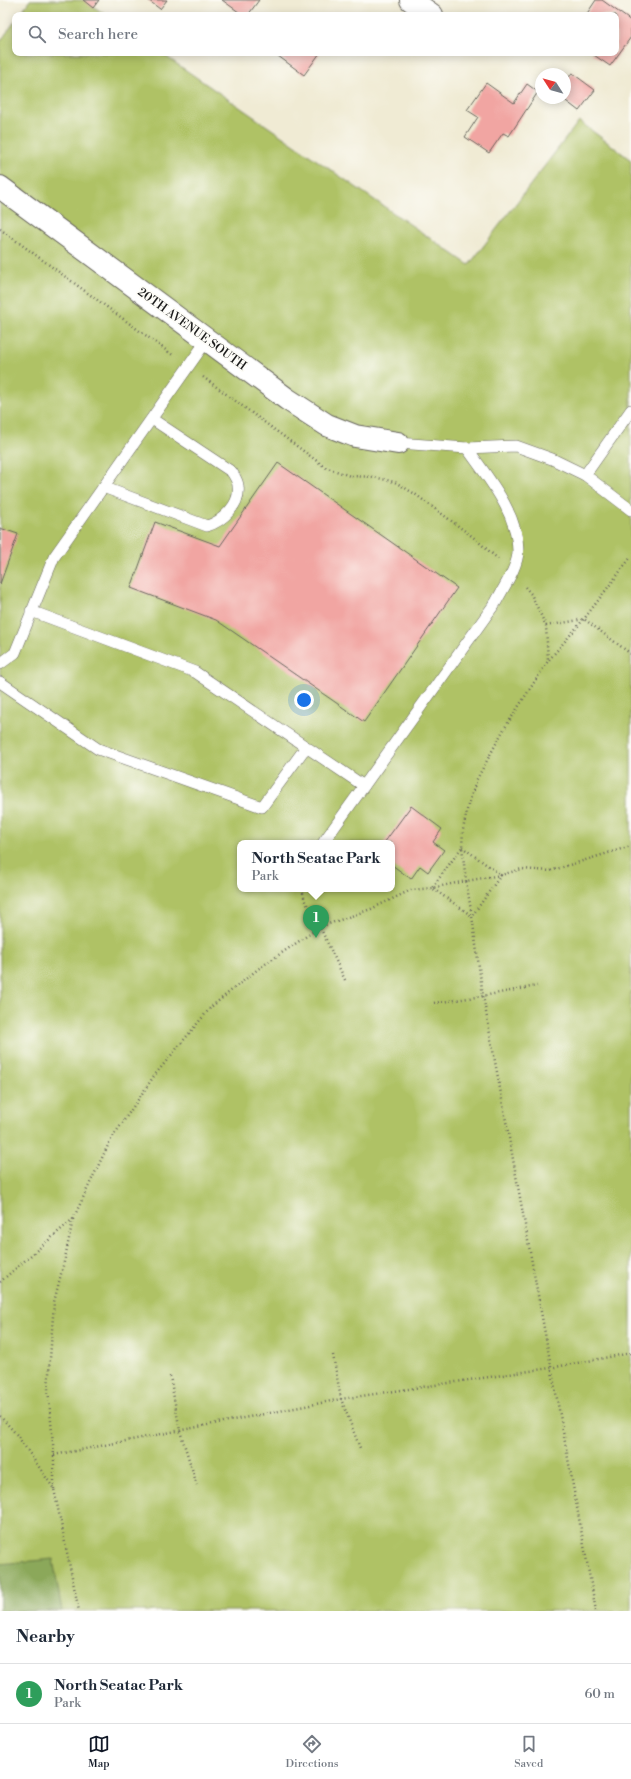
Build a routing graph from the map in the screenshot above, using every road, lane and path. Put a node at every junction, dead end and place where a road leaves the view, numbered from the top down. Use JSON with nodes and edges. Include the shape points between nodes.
{"nodes":[{"id":1,"x":411,"y":0,"type":"edge"},
{"id":2,"x":428,"y":12,"type":"edge"},
{"id":3,"x":0,"y":187,"type":"edge"},
{"id":4,"x":208,"y":340,"type":"junction"},
{"id":5,"x":631,"y":410,"type":"edge"},
{"id":6,"x":152,"y":419,"type":"junction"},
{"id":7,"x":398,"y":443,"type":"joint"},
{"id":8,"x":467,"y":448,"type":"junction"},
{"id":9,"x":585,"y":475,"type":"junction"},
{"id":10,"x":103,"y":487,"type":"junction"},
{"id":11,"x":631,"y":510,"type":"edge"},
{"id":12,"x":631,"y":557,"type":"edge"},
{"id":13,"x":512,"y":572,"type":"junction"},
{"id":14,"x":31,"y":612,"type":"junction"},
{"id":15,"x":584,"y":619,"type":"junction"},
{"id":16,"x":546,"y":626,"type":"junction"},
{"id":17,"x":631,"y":654,"type":"edge"},
{"id":18,"x":548,"y":661,"type":"junction"},
{"id":19,"x":0,"y":664,"type":"edge"},
{"id":20,"x":0,"y":682,"type":"edge"},
{"id":21,"x":306,"y":747,"type":"junction"},
{"id":22,"x":364,"y":786,"type":"junction"},
{"id":23,"x":325,"y":840,"type":"edge"},
{"id":24,"x":631,"y":846,"type":"edge"},
{"id":25,"x":462,"y":847,"type":"junction"},
{"id":26,"x":501,"y":875,"type":"junction"},
{"id":27,"x":466,"y":881,"type":"junction"},
{"id":28,"x":432,"y":888,"type":"junction"},
{"id":29,"x":303,"y":892,"type":"edge"},
{"id":30,"x":472,"y":916,"type":"junction"},
{"id":31,"x":320,"y":927,"type":"junction"},
{"id":32,"x":346,"y":982,"type":"dead end"},
{"id":33,"x":537,"y":986,"type":"dead end"},
{"id":34,"x":483,"y":996,"type":"junction"},
{"id":35,"x":434,"y":1003,"type":"dead end"},
{"id":36,"x":73,"y":1219,"type":"junction"},
{"id":37,"x":0,"y":1282,"type":"edge"},
{"id":38,"x":631,"y":1353,"type":"edge"},
{"id":39,"x":333,"y":1355,"type":"dead end"},
{"id":40,"x":550,"y":1368,"type":"junction"},
{"id":41,"x":170,"y":1376,"type":"dead end"},
{"id":42,"x":341,"y":1399,"type":"junction"},
{"id":43,"x":0,"y":1416,"type":"edge"},
{"id":44,"x":180,"y":1430,"type":"junction"},
{"id":45,"x":360,"y":1448,"type":"dead end"},
{"id":46,"x":54,"y":1455,"type":"junction"},
{"id":47,"x":198,"y":1485,"type":"dead end"},
{"id":48,"x":54,"y":1489,"type":"junction"},
{"id":49,"x":79,"y":1611,"type":"edge"},
{"id":50,"x":596,"y":1611,"type":"edge"}],
"edges":[{"from":1,"to":2,"type":"street"},
{"from":3,"to":4,"type":"street","name":"20TH AVENUE SOUTH"},
{"from":4,"to":6,"type":"lane"},
{"from":4,"to":7,"type":"street","name":"20TH AVENUE SOUTH","via":[[287,399],[327,424],[355,436]]},
{"from":5,"to":9,"type":"lane"},
{"from":6,"to":10,"type":"lane"},
{"from":6,"to":10,"type":"lane","via":[[232,472],[238,485],[238,498],[228,512],[217,523],[207,526]]},
{"from":7,"to":8,"type":"lane"},
{"from":8,"to":9,"type":"lane","via":[[516,446]]},
{"from":8,"to":13,"type":"lane","via":[[497,492],[513,523],[518,552]]},
{"from":9,"to":11,"type":"lane"},
{"from":10,"to":14,"type":"lane","via":[[54,556]]},
{"from":12,"to":15,"type":"path"},
{"from":13,"to":16,"type":"path","via":[[531,594]]},
{"from":13,"to":22,"type":"lane","via":[[496,602]]},
{"from":14,"to":19,"type":"lane","via":[[15,653]]},
{"from":14,"to":21,"type":"lane","via":[[195,672]]},
{"from":15,"to":16,"type":"path"},
{"from":15,"to":17,"type":"path"},
{"from":15,"to":18,"type":"path"},
{"from":16,"to":18,"type":"path"},
{"from":18,"to":25,"type":"path","via":[[504,729],[477,779],[468,805]]},
{"from":20,"to":21,"type":"lane","via":[[98,749],[262,807]]},
{"from":21,"to":22,"type":"lane"},
{"from":22,"to":23,"type":"lane"},
{"from":24,"to":26,"type":"path","via":[[550,871],[522,869]]},
{"from":25,"to":26,"type":"path"},
{"from":25,"to":27,"type":"path"},
{"from":25,"to":28,"type":"path"},
{"from":26,"to":27,"type":"path"},
{"from":26,"to":30,"type":"path"},
{"from":27,"to":28,"type":"path"},
{"from":27,"to":30,"type":"path"},
{"from":28,"to":30,"type":"path"},
{"from":28,"to":31,"type":"path","via":[[411,890],[371,909]]},
{"from":29,"to":31,"type":"path"},
{"from":30,"to":34,"type":"path"},
{"from":31,"to":32,"type":"path"},
{"from":31,"to":36,"type":"path","via":[[258,969],[211,1007],[179,1044],[110,1141]]},
{"from":33,"to":34,"type":"path"},
{"from":34,"to":35,"type":"path"},
{"from":34,"to":40,"type":"path"},
{"from":36,"to":37,"type":"path"},
{"from":36,"to":46,"type":"path","via":[[54,1302],[48,1388]]},
{"from":38,"to":40,"type":"path"},
{"from":39,"to":42,"type":"path"},
{"from":40,"to":42,"type":"path"},
{"from":40,"to":50,"type":"path"},
{"from":41,"to":44,"type":"path"},
{"from":42,"to":44,"type":"path"},
{"from":42,"to":45,"type":"path"},
{"from":43,"to":48,"type":"path","via":[[17,1435]]},
{"from":44,"to":46,"type":"path"},
{"from":44,"to":47,"type":"path"},
{"from":46,"to":48,"type":"path"},
{"from":48,"to":49,"type":"path"}]}
